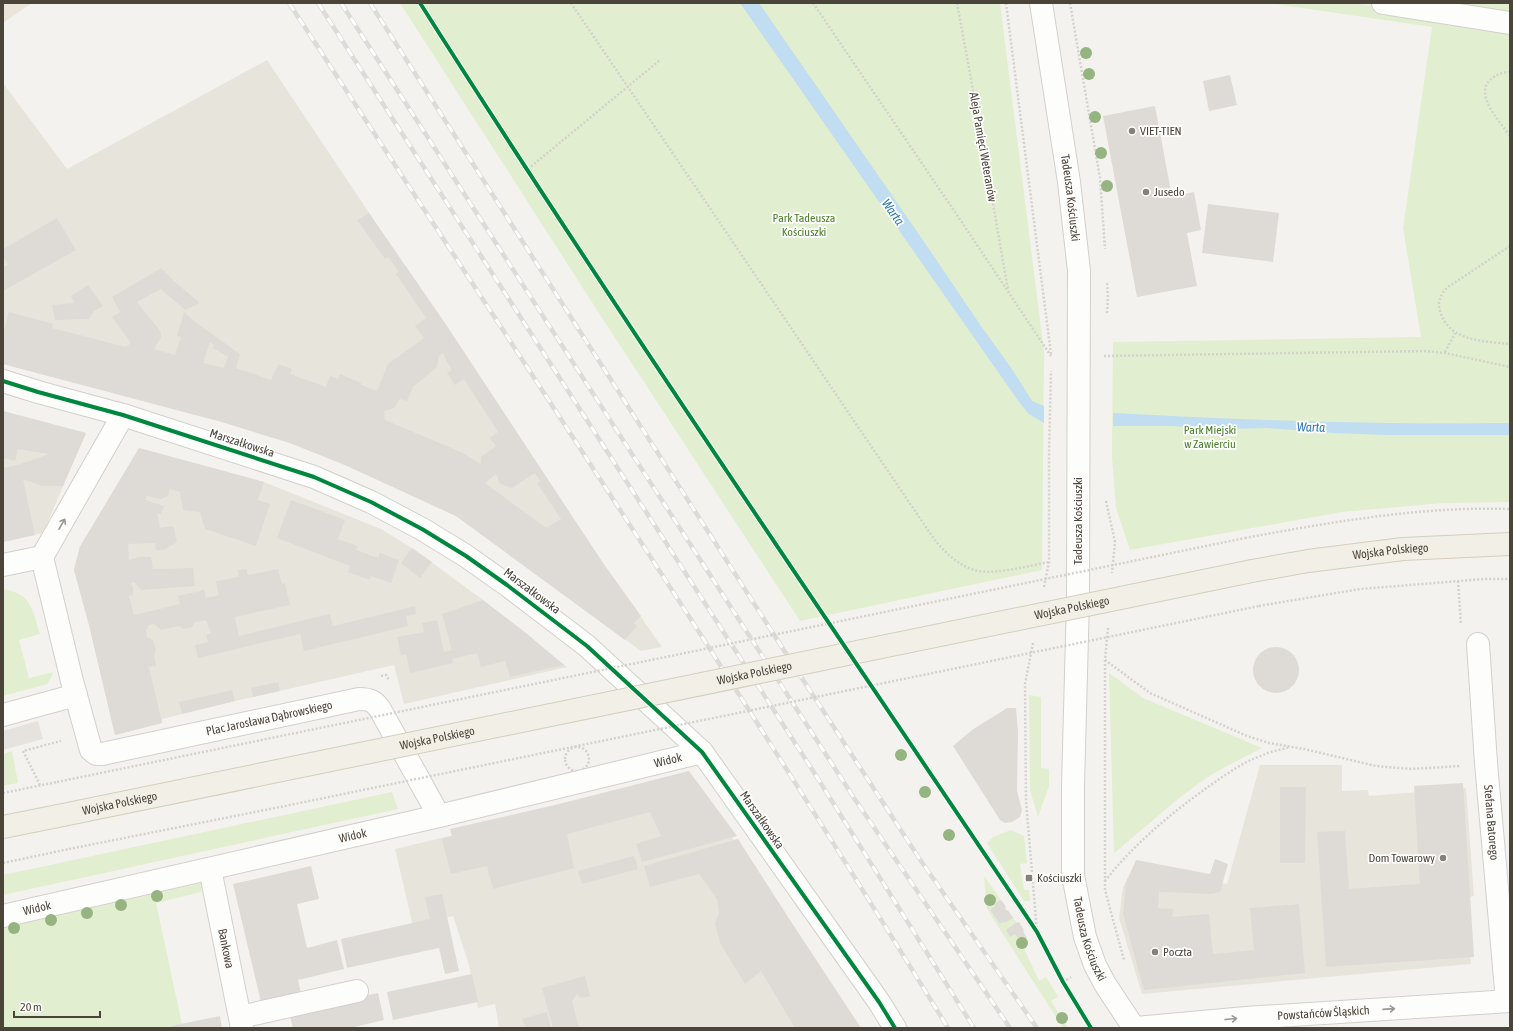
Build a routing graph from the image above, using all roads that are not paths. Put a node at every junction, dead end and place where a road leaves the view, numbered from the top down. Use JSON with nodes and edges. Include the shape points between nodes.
{"nodes":[{"id":1,"x":1041,"y":3,"type":"edge"},
{"id":2,"x":1383,"y":3,"type":"edge"},
{"id":3,"x":1510,"y":23,"type":"edge"},
{"id":4,"x":3,"y":381,"type":"edge"},
{"id":5,"x":123,"y":415,"type":"junction"},
{"id":6,"x":1510,"y":544,"type":"edge"},
{"id":7,"x":42,"y":558,"type":"junction"},
{"id":8,"x":3,"y":565,"type":"edge"},
{"id":9,"x":1478,"y":644,"type":"dead end"},
{"id":10,"x":76,"y":695,"type":"junction"},
{"id":11,"x":3,"y":715,"type":"edge"},
{"id":12,"x":702,"y":752,"type":"junction"},
{"id":13,"x":439,"y":816,"type":"junction"},
{"id":14,"x":3,"y":827,"type":"edge"},
{"id":15,"x":210,"y":869,"type":"junction"},
{"id":16,"x":3,"y":916,"type":"edge"},
{"id":17,"x":357,"y":991,"type":"dead end"},
{"id":18,"x":1508,"y":1001,"type":"edge"},
{"id":19,"x":241,"y":1023,"type":"edge"},
{"id":20,"x":895,"y":1028,"type":"edge"},
{"id":21,"x":1135,"y":1028,"type":"edge"}],
"edges":[{"from":1,"to":21,"type":"street","name":"Tadeusza Kościuszki","via":[[1069,182],[1079,271],[1078,599],[1072,786],[1073,875],[1085,936],[1095,965]]},
{"from":2,"to":3,"type":"street"},
{"from":4,"to":5,"type":"street","name":"Marszałkowska"},
{"from":7,"to":5,"type":"street","one_way":true},
{"from":5,"to":12,"type":"street","name":"Marszałkowska","via":[[314,477],[371,502],[422,529],[466,556],[587,646]]},
{"from":6,"to":14,"type":"main road","name":"Wojska Polskiego","bridge":true,"via":[[1403,549],[1252,571]]},
{"from":7,"to":8,"type":"street"},
{"from":7,"to":10,"type":"street","name":"Plac Jarosława Dąbrowskiego"},
{"from":9,"to":18,"type":"street","name":"Stefana Batorego"},
{"from":10,"to":11,"type":"street"},
{"from":10,"to":13,"type":"street","name":"Plac Jarosława Dąbrowskiego","via":[[91,750],[96,754],[351,701],[372,700],[377,704]]},
{"from":12,"to":13,"type":"street","name":"Widok"},
{"from":12,"to":20,"type":"street","name":"Marszałkowska"},
{"from":13,"to":15,"type":"street","name":"Widok"},
{"from":15,"to":16,"type":"street","name":"Widok"},
{"from":15,"to":19,"type":"street","name":"Bankowa"},
{"from":17,"to":19,"type":"street"},
{"from":21,"to":18,"type":"street","name":"Powstańców Śląskich","one_way":true}]}
